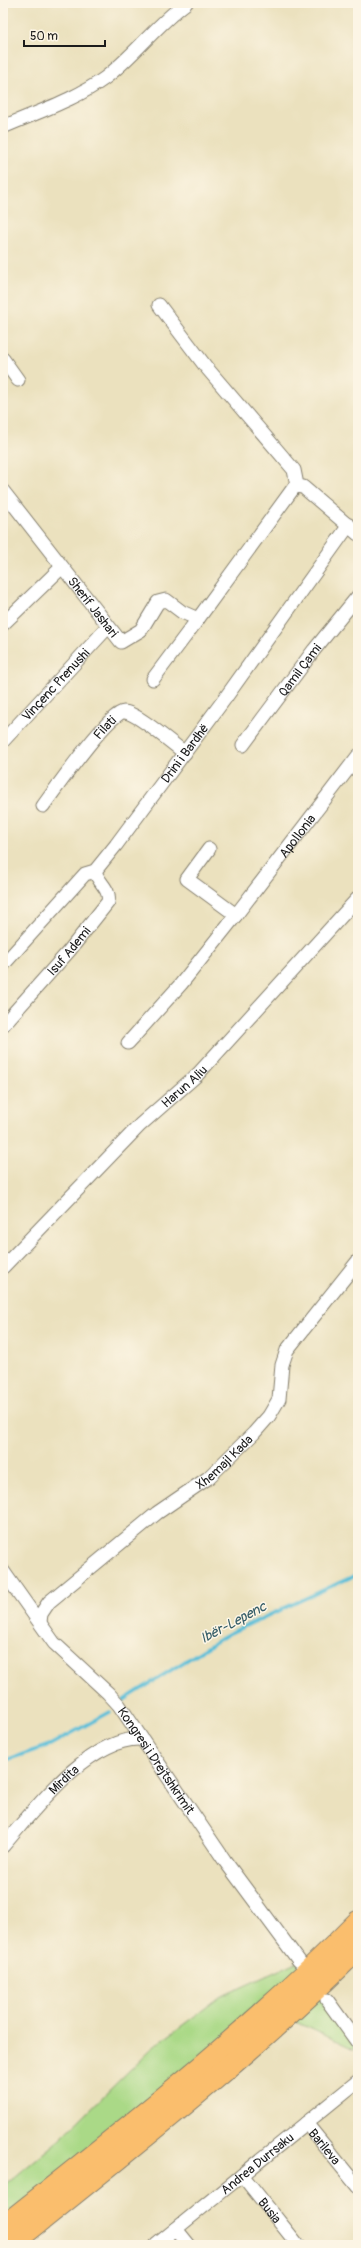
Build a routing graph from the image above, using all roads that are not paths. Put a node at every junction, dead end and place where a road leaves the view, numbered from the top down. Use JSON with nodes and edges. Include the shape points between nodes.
{"nodes":[{"id":1,"x":186,"y":3,"type":"edge"},
{"id":2,"x":3,"y":128,"type":"edge"},
{"id":3,"x":159,"y":305,"type":"dead end"},
{"id":4,"x":3,"y":359,"type":"edge"},
{"id":5,"x":18,"y":380,"type":"dead end"},
{"id":6,"x":297,"y":485,"type":"junction"},
{"id":7,"x":3,"y":491,"type":"edge"},
{"id":8,"x":354,"y":530,"type":"edge"},
{"id":9,"x":61,"y":568,"type":"junction"},
{"id":10,"x":358,"y":596,"type":"edge"},
{"id":11,"x":198,"y":619,"type":"junction"},
{"id":12,"x":3,"y":624,"type":"edge"},
{"id":13,"x":108,"y":627,"type":"junction"},
{"id":14,"x":153,"y":679,"type":"dead end"},
{"id":15,"x":3,"y":741,"type":"edge"},
{"id":16,"x":243,"y":745,"type":"dead end"},
{"id":17,"x":185,"y":753,"type":"junction"},
{"id":18,"x":358,"y":756,"type":"edge"},
{"id":19,"x":43,"y":806,"type":"dead end"},
{"id":20,"x":209,"y":849,"type":"dead end"},
{"id":21,"x":95,"y":871,"type":"junction"},
{"id":22,"x":358,"y":898,"type":"edge"},
{"id":23,"x":236,"y":915,"type":"junction"},
{"id":24,"x":3,"y":965,"type":"edge"},
{"id":25,"x":5,"y":1017,"type":"edge"},
{"id":26,"x":128,"y":1043,"type":"dead end"},
{"id":27,"x":358,"y":1261,"type":"edge"},
{"id":28,"x":3,"y":1267,"type":"edge"},
{"id":29,"x":3,"y":1571,"type":"edge"},
{"id":30,"x":40,"y":1622,"type":"junction"},
{"id":31,"x":140,"y":1739,"type":"junction"},
{"id":32,"x":3,"y":1846,"type":"edge"},
{"id":33,"x":358,"y":1922,"type":"edge"},
{"id":34,"x":358,"y":1948,"type":"edge"},
{"id":35,"x":299,"y":1961,"type":"dead end"},
{"id":36,"x":327,"y":2000,"type":"dead end"},
{"id":37,"x":358,"y":2043,"type":"edge"},
{"id":38,"x":358,"y":2082,"type":"edge"},
{"id":39,"x":306,"y":2123,"type":"junction"},
{"id":40,"x":242,"y":2175,"type":"junction"},
{"id":41,"x":358,"y":2187,"type":"edge"},
{"id":42,"x":3,"y":2227,"type":"edge"},
{"id":43,"x":176,"y":2229,"type":"junction"},
{"id":44,"x":10,"y":2245,"type":"edge"},
{"id":45,"x":156,"y":2245,"type":"edge"},
{"id":46,"x":189,"y":2245,"type":"edge"},
{"id":47,"x":298,"y":2245,"type":"edge"}],
"edges":[{"from":1,"to":2,"type":"street","via":[[168,16],[105,78],[86,90]]},
{"from":3,"to":6,"type":"street","via":[[211,373],[294,470]]},
{"from":4,"to":5,"type":"street"},
{"from":6,"to":8,"type":"street","via":[[303,487]]},
{"from":6,"to":11,"type":"street","via":[[292,487]]},
{"from":7,"to":9,"type":"street","name":"Sherif Jashari"},
{"from":8,"to":17,"type":"street","name":"Drini i Bardhë"},
{"from":9,"to":12,"type":"street"},
{"from":9,"to":13,"type":"street","name":"Sherif Jashari"},
{"from":10,"to":16,"type":"street","name":"Qamil Çami"},
{"from":11,"to":13,"type":"street","name":"Sherif Jashari","via":[[182,612],[166,600],[158,602],[141,630],[121,642]]},
{"from":11,"to":14,"type":"street"},
{"from":13,"to":15,"type":"street","name":"Vinçenc Prenushi"},
{"from":17,"to":19,"type":"street","name":"Filati","via":[[134,716],[124,712],[118,713],[104,727]]},
{"from":17,"to":21,"type":"street","name":"Drini i Bardhë"},
{"from":18,"to":23,"type":"street","name":"Apollonia"},
{"from":20,"to":23,"type":"street","via":[[187,879]]},
{"from":21,"to":24,"type":"street","name":"Drini i Bardhë","via":[[84,874]]},
{"from":21,"to":25,"type":"street","name":"Isuf Ademi","via":[[108,891],[108,902],[69,951]]},
{"from":22,"to":28,"type":"street","name":"Harun Aliu","via":[[198,1074],[140,1125]]},
{"from":23,"to":26,"type":"street","name":"Apollonia","via":[[181,984]]},
{"from":27,"to":30,"type":"street","name":"Xhemajl Kada","via":[[287,1350],[282,1366],[279,1399],[269,1416],[208,1478],[157,1513],[49,1602],[41,1614]]},
{"from":29,"to":30,"type":"street","name":"Kongresi i Drejtshkrimit"},
{"from":30,"to":31,"type":"street","name":"Kongresi i Drejtshkrimit","via":[[54,1643],[108,1693]]},
{"from":31,"to":32,"type":"street","name":"Mirdita","via":[[120,1741],[89,1759],[64,1779]]},
{"from":31,"to":35,"type":"street","name":"Kongresi i Drejtshkrimit"},
{"from":33,"to":42,"type":"highway","via":[[301,1978],[191,2076]]},
{"from":34,"to":44,"type":"highway","via":[[203,2090]]},
{"from":36,"to":37,"type":"street"},
{"from":38,"to":39,"type":"street","name":"Andrea Durrsaku"},
{"from":39,"to":40,"type":"street","name":"Andrea Durrsaku"},
{"from":39,"to":41,"type":"street","name":"Barileva"},
{"from":40,"to":43,"type":"street","name":"Andrea Durrsaku"},
{"from":40,"to":47,"type":"street","name":"Busia"},
{"from":43,"to":45,"type":"street","name":"Andrea Durrsaku"},
{"from":43,"to":46,"type":"street"}]}
